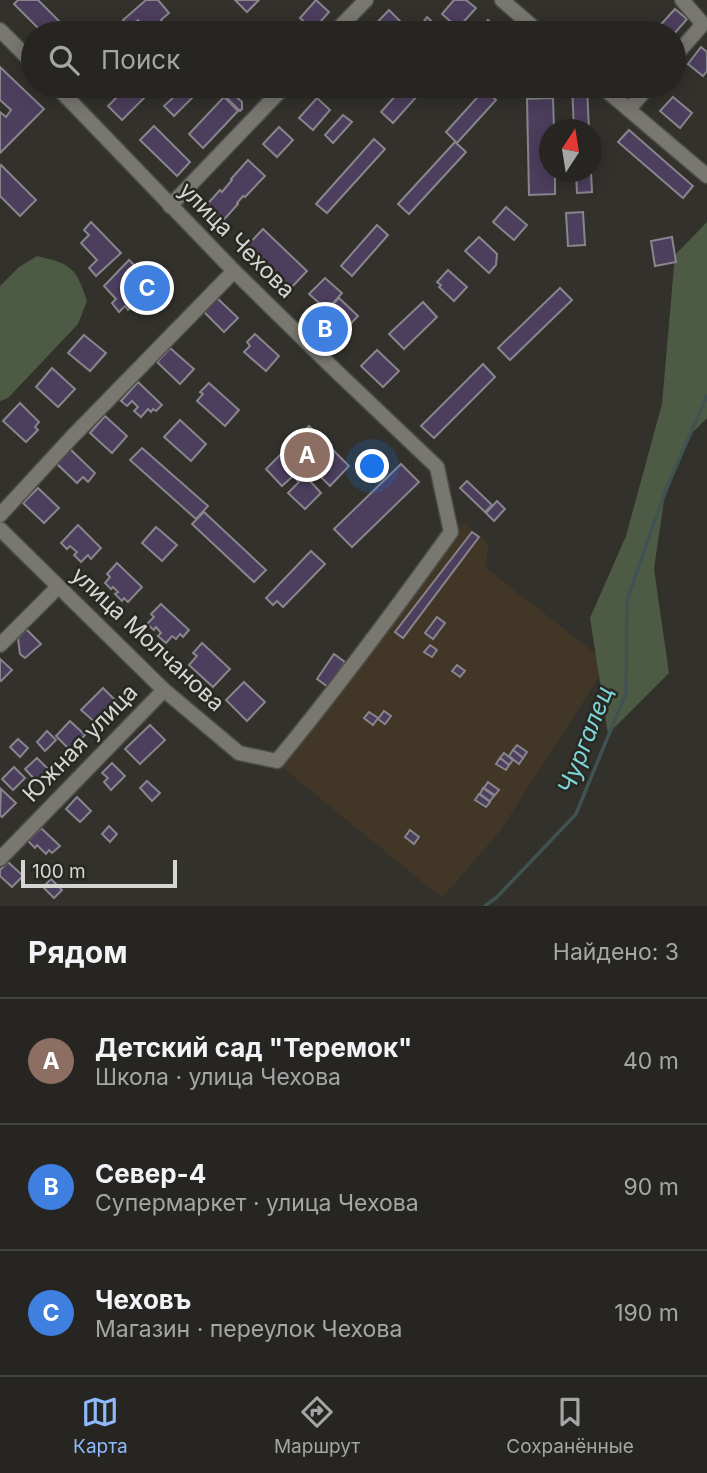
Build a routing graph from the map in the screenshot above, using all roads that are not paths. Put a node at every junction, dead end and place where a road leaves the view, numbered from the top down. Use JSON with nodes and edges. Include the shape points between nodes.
{"nodes":[{"id":1,"x":366,"y":0,"type":"edge"},
{"id":2,"x":502,"y":0,"type":"edge"},
{"id":3,"x":681,"y":0,"type":"edge"},
{"id":4,"x":346,"y":21,"type":"edge"},
{"id":5,"x":526,"y":21,"type":"edge"},
{"id":6,"x":705,"y":26,"type":"edge"},
{"id":7,"x":0,"y":30,"type":"edge"},
{"id":8,"x":686,"y":45,"type":"edge"},
{"id":9,"x":21,"y":51,"type":"edge"},
{"id":10,"x":67,"y":98,"type":"edge"},
{"id":11,"x":274,"y":98,"type":"edge"},
{"id":12,"x":615,"y":98,"type":"edge"},
{"id":13,"x":638,"y":98,"type":"edge"},
{"id":14,"x":628,"y":109,"type":"junction"},
{"id":15,"x":707,"y":176,"type":"edge"},
{"id":16,"x":170,"y":206,"type":"junction"},
{"id":17,"x":234,"y":271,"type":"junction"},
{"id":18,"x":0,"y":515,"type":"edge"},
{"id":19,"x":0,"y":529,"type":"edge"},
{"id":20,"x":58,"y":587,"type":"junction"},
{"id":21,"x":0,"y":645,"type":"edge"},
{"id":22,"x":164,"y":690,"type":"junction"},
{"id":23,"x":276,"y":761,"type":"joint"},
{"id":24,"x":0,"y":859,"type":"edge"}],
"edges":[{"from":1,"to":4,"type":"street"},
{"from":2,"to":5,"type":"street"},
{"from":3,"to":6,"type":"street"},
{"from":6,"to":8,"type":"street"},
{"from":7,"to":9,"type":"street"},
{"from":10,"to":16,"type":"street","name":"улица Чехова"},
{"from":11,"to":16,"type":"street"},
{"from":12,"to":14,"type":"street"},
{"from":13,"to":14,"type":"street"},
{"from":14,"to":15,"type":"street"},
{"from":16,"to":17,"type":"street","name":"улица Чехова"},
{"from":17,"to":18,"type":"street"},
{"from":17,"to":23,"type":"street","name":"улица Чехова","via":[[437,467],[451,532],[321,708]]},
{"from":19,"to":20,"type":"street","name":"улица Молчанова"},
{"from":20,"to":21,"type":"street"},
{"from":20,"to":22,"type":"street","name":"улица Молчанова"},
{"from":22,"to":23,"type":"street","name":"улица Молчанова","via":[[239,753]]},
{"from":22,"to":24,"type":"street","name":"Южная улица"}]}
